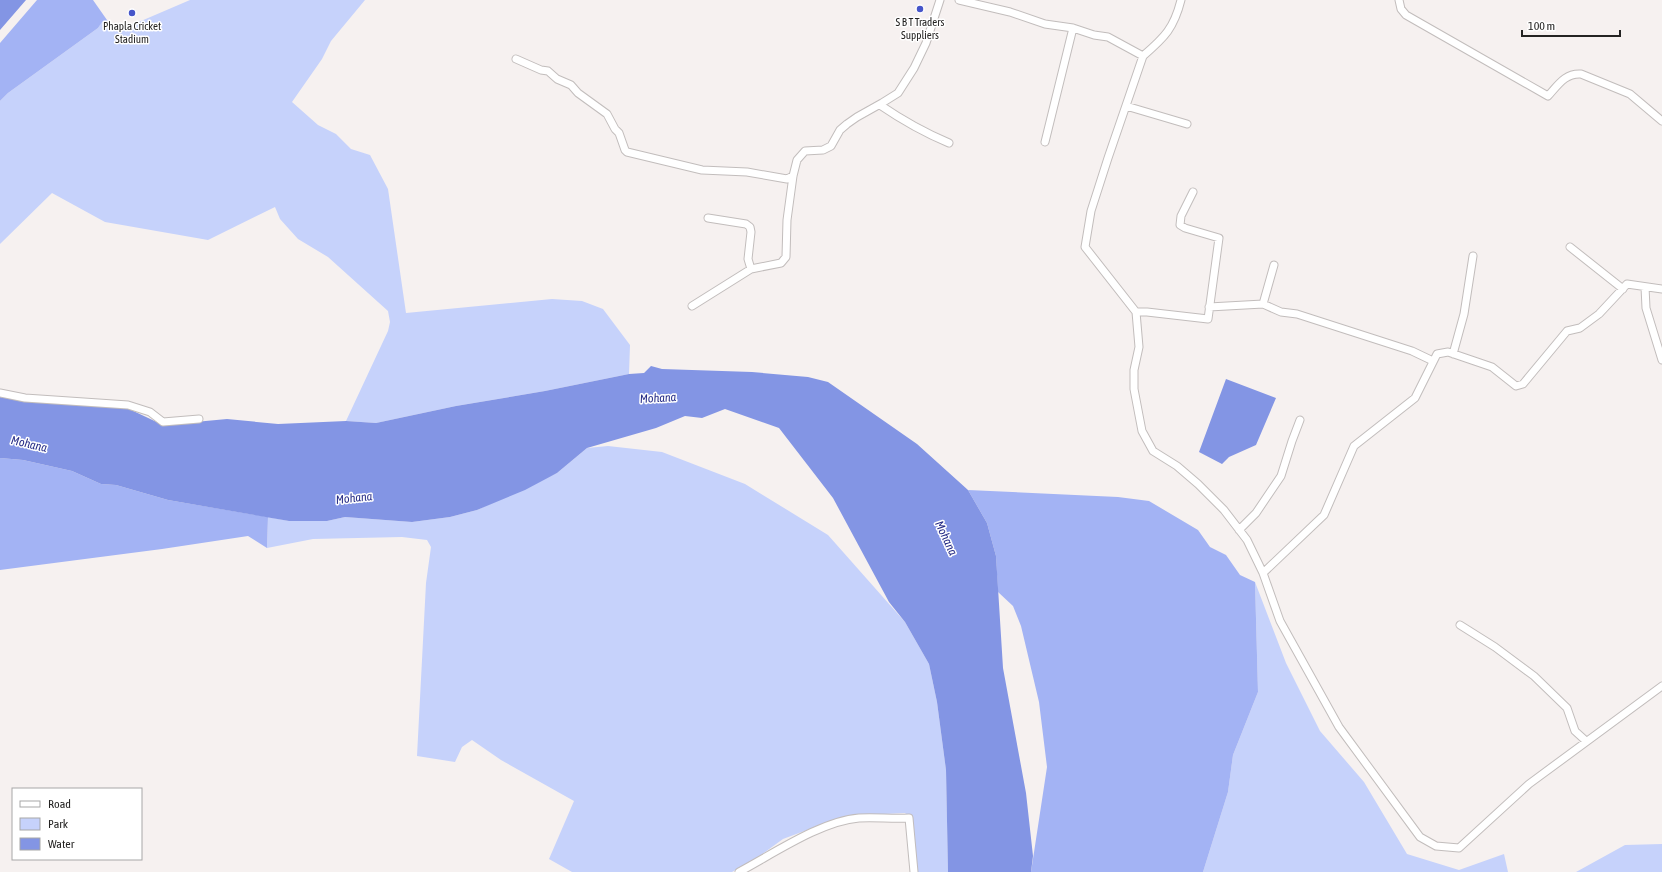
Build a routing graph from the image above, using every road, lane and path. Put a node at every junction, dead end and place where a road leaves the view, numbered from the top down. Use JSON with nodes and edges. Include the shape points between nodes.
{"nodes":[{"id":1,"x":940,"y":0,"type":"edge"},
{"id":2,"x":959,"y":0,"type":"edge"},
{"id":3,"x":1181,"y":0,"type":"edge"},
{"id":4,"x":1399,"y":0,"type":"edge"},
{"id":5,"x":1073,"y":28,"type":"junction"},
{"id":6,"x":1143,"y":56,"type":"junction"},
{"id":7,"x":516,"y":59,"type":"dead end"},
{"id":8,"x":880,"y":105,"type":"junction"},
{"id":9,"x":1126,"y":106,"type":"junction"},
{"id":10,"x":1662,"y":121,"type":"edge"},
{"id":11,"x":1187,"y":124,"type":"dead end"},
{"id":12,"x":1045,"y":142,"type":"dead end"},
{"id":13,"x":949,"y":143,"type":"dead end"},
{"id":14,"x":793,"y":176,"type":"junction"},
{"id":15,"x":1193,"y":192,"type":"dead end"},
{"id":16,"x":708,"y":218,"type":"dead end"},
{"id":17,"x":1570,"y":247,"type":"dead end"},
{"id":18,"x":1473,"y":256,"type":"dead end"},
{"id":19,"x":1274,"y":265,"type":"dead end"},
{"id":20,"x":751,"y":269,"type":"junction"},
{"id":21,"x":1645,"y":287,"type":"junction"},
{"id":22,"x":1623,"y":289,"type":"junction"},
{"id":23,"x":1662,"y":289,"type":"edge"},
{"id":24,"x":1263,"y":304,"type":"junction"},
{"id":25,"x":692,"y":306,"type":"dead end"},
{"id":26,"x":1209,"y":307,"type":"junction"},
{"id":27,"x":1136,"y":312,"type":"junction"},
{"id":28,"x":1453,"y":354,"type":"junction"},
{"id":29,"x":1662,"y":360,"type":"edge"},
{"id":30,"x":1433,"y":361,"type":"junction"},
{"id":31,"x":0,"y":393,"type":"edge"},
{"id":32,"x":199,"y":419,"type":"dead end"},
{"id":33,"x":1300,"y":420,"type":"dead end"},
{"id":34,"x":1239,"y":530,"type":"junction"},
{"id":35,"x":1263,"y":573,"type":"junction"},
{"id":36,"x":1460,"y":625,"type":"dead end"},
{"id":37,"x":1662,"y":686,"type":"edge"},
{"id":38,"x":1586,"y":741,"type":"junction"},
{"id":39,"x":739,"y":872,"type":"edge"},
{"id":40,"x":914,"y":872,"type":"edge"}],
"edges":[{"from":1,"to":8,"type":"street","via":[[926,43],[914,68],[898,93]]},
{"from":2,"to":5,"type":"street","via":[[1010,12],[1045,24]]},
{"from":3,"to":6,"type":"street","via":[[1177,18],[1162,40]]},
{"from":4,"to":10,"type":"street","via":[[1401,10],[1406,15],[1548,96],[1561,81],[1572,74],[1581,74],[1630,94]]},
{"from":5,"to":6,"type":"street","via":[[1108,38]]},
{"from":5,"to":12,"type":"street"},
{"from":6,"to":9,"type":"street"},
{"from":7,"to":14,"type":"street","via":[[548,71],[557,79],[571,85],[608,114],[620,133],[627,152],[702,170],[747,172],[787,179]]},
{"from":8,"to":13,"type":"street","via":[[924,132]]},
{"from":8,"to":14,"type":"street","via":[[847,124],[840,130],[831,146],[823,150],[805,151],[797,160]]},
{"from":9,"to":11,"type":"street"},
{"from":9,"to":27,"type":"street","via":[[1091,211],[1084,247]]},
{"from":14,"to":20,"type":"street","via":[[787,220],[786,258],[781,263]]},
{"from":15,"to":26,"type":"street","via":[[1181,216],[1180,225],[1219,238]]},
{"from":16,"to":20,"type":"street","via":[[746,224],[750,227],[748,259]]},
{"from":17,"to":22,"type":"street"},
{"from":18,"to":28,"type":"street","via":[[1464,314]]},
{"from":19,"to":24,"type":"street"},
{"from":20,"to":25,"type":"street"},
{"from":21,"to":22,"type":"street","via":[[1627,284]]},
{"from":21,"to":23,"type":"street"},
{"from":21,"to":29,"type":"street","via":[[1646,308]]},
{"from":22,"to":28,"type":"street","via":[[1599,314],[1580,328],[1567,331],[1523,384],[1516,386],[1492,367]]},
{"from":24,"to":26,"type":"street"},
{"from":24,"to":30,"type":"street","via":[[1281,312],[1297,314],[1412,351]]},
{"from":26,"to":27,"type":"street","via":[[1208,319]]},
{"from":27,"to":34,"type":"street","via":[[1139,347],[1134,370],[1134,390],[1142,431],[1153,451],[1177,466],[1198,484],[1224,510]]},
{"from":28,"to":30,"type":"street","via":[[1437,354]]},
{"from":30,"to":35,"type":"street","via":[[1416,398],[1354,446],[1324,515]]},
{"from":31,"to":32,"type":"street","via":[[25,398],[128,405],[150,412],[163,422]]},
{"from":33,"to":34,"type":"street","via":[[1281,476],[1256,512]]},
{"from":34,"to":35,"type":"street","via":[[1247,540]]},
{"from":35,"to":38,"type":"street","via":[[1280,620],[1339,727],[1420,837],[1436,846],[1459,848],[1529,784]]},
{"from":36,"to":38,"type":"street","via":[[1534,676],[1567,708],[1575,731]]},
{"from":37,"to":38,"type":"street"},
{"from":39,"to":40,"type":"street","via":[[832,824],[858,818],[909,818]]}]}
